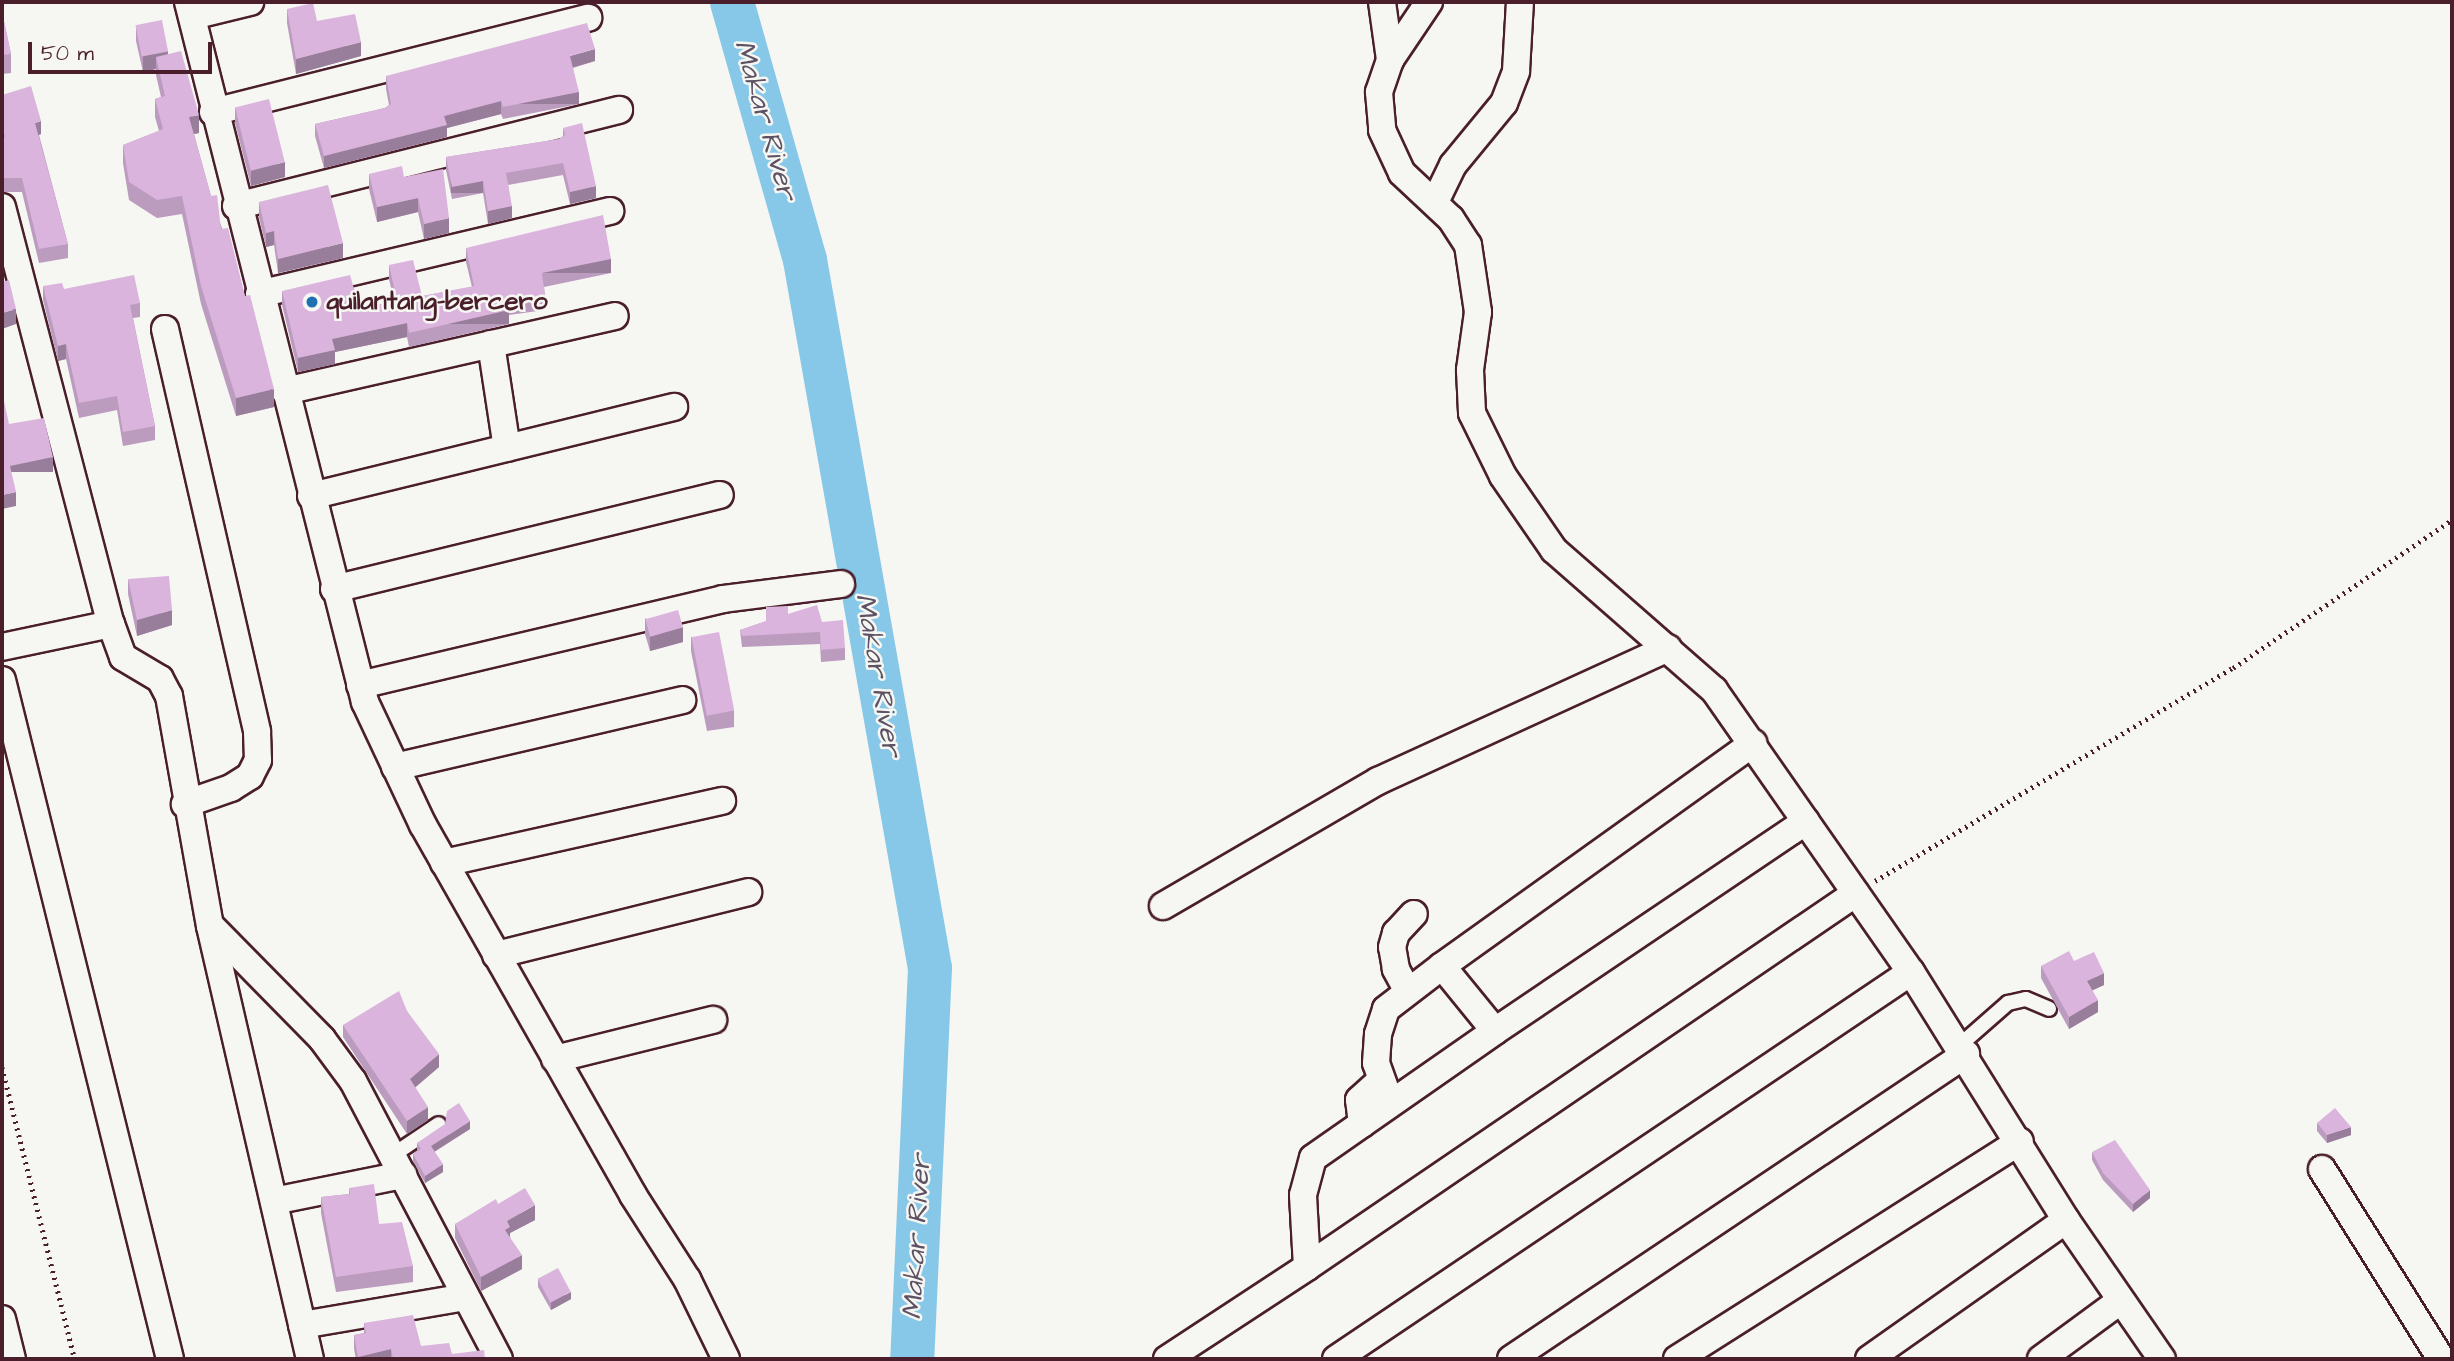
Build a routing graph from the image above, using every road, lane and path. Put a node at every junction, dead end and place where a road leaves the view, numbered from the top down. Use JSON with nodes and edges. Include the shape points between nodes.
{"nodes":[{"id":1,"x":250,"y":2,"type":"edge"},
{"id":2,"x":1382,"y":2,"type":"edge"},
{"id":3,"x":1429,"y":2,"type":"edge"},
{"id":4,"x":1520,"y":2,"type":"edge"},
{"id":5,"x":190,"y":9,"type":"edge"},
{"id":6,"x":588,"y":18,"type":"dead end"},
{"id":7,"x":1390,"y":60,"type":"junction"},
{"id":8,"x":619,"y":110,"type":"dead end"},
{"id":9,"x":213,"y":112,"type":"junction"},
{"id":10,"x":1434,"y":202,"type":"junction"},
{"id":11,"x":236,"y":206,"type":"junction"},
{"id":12,"x":2,"y":207,"type":"edge"},
{"id":13,"x":610,"y":211,"type":"dead end"},
{"id":14,"x":259,"y":294,"type":"junction"},
{"id":15,"x":615,"y":316,"type":"dead end"},
{"id":16,"x":165,"y":329,"type":"dead end"},
{"id":17,"x":491,"y":344,"type":"junction"},
{"id":18,"x":285,"y":391,"type":"junction"},
{"id":19,"x":674,"y":407,"type":"dead end"},
{"id":20,"x":507,"y":448,"type":"junction"},
{"id":21,"x":720,"y":495,"type":"dead end"},
{"id":22,"x":311,"y":496,"type":"junction"},
{"id":23,"x":2452,"y":520,"type":"edge"},
{"id":24,"x":841,"y":584,"type":"dead end"},
{"id":25,"x":334,"y":589,"type":"junction"},
{"id":26,"x":111,"y":624,"type":"junction"},
{"id":27,"x":2,"y":647,"type":"edge"},
{"id":28,"x":1668,"y":648,"type":"junction"},
{"id":29,"x":2,"y":680,"type":"edge"},
{"id":30,"x":360,"y":685,"type":"junction"},
{"id":31,"x":682,"y":700,"type":"dead end"},
{"id":32,"x":1753,"y":743,"type":"junction"},
{"id":33,"x":396,"y":767,"type":"junction"},
{"id":34,"x":722,"y":801,"type":"dead end"},
{"id":35,"x":185,"y":804,"type":"junction"},
{"id":36,"x":1806,"y":821,"type":"junction"},
{"id":37,"x":444,"y":863,"type":"junction"},
{"id":38,"x":748,"y":892,"type":"dead end"},
{"id":39,"x":1856,"y":893,"type":"junction"},
{"id":40,"x":1163,"y":906,"type":"dead end"},
{"id":41,"x":1415,"y":914,"type":"dead end"},
{"id":42,"x":210,"y":926,"type":"junction"},
{"id":43,"x":496,"y":956,"type":"junction"},
{"id":44,"x":1442,"y":967,"type":"junction"},
{"id":45,"x":1912,"y":972,"type":"junction"},
{"id":46,"x":1407,"y":990,"type":"junction"},
{"id":47,"x":2049,"y":1009,"type":"dead end"},
{"id":48,"x":713,"y":1020,"type":"dead end"},
{"id":49,"x":1495,"y":1031,"type":"junction"},
{"id":50,"x":1963,"y":1049,"type":"junction"},
{"id":51,"x":555,"y":1059,"type":"junction"},
{"id":52,"x":2,"y":1067,"type":"edge"},
{"id":53,"x":1385,"y":1091,"type":"junction"},
{"id":54,"x":439,"y":1124,"type":"edge"},
{"id":55,"x":2020,"y":1141,"type":"junction"},
{"id":56,"x":398,"y":1165,"type":"junction"},
{"id":57,"x":2322,"y":1170,"type":"dead end"},
{"id":58,"x":274,"y":1201,"type":"junction"},
{"id":59,"x":2066,"y":1220,"type":"junction"},
{"id":60,"x":1307,"y":1267,"type":"junction"},
{"id":61,"x":467,"y":1297,"type":"junction"},
{"id":62,"x":2120,"y":1301,"type":"junction"},
{"id":63,"x":2,"y":1319,"type":"edge"},
{"id":64,"x":302,"y":1325,"type":"junction"},
{"id":65,"x":12,"y":1359,"type":"edge"},
{"id":66,"x":75,"y":1359,"type":"edge"},
{"id":67,"x":170,"y":1359,"type":"edge"},
{"id":68,"x":310,"y":1359,"type":"edge"},
{"id":69,"x":499,"y":1359,"type":"edge"},
{"id":70,"x":726,"y":1359,"type":"edge"},
{"id":71,"x":1167,"y":1359,"type":"edge"},
{"id":72,"x":1336,"y":1359,"type":"edge"},
{"id":73,"x":1511,"y":1359,"type":"edge"},
{"id":74,"x":1677,"y":1359,"type":"edge"},
{"id":75,"x":1869,"y":1359,"type":"edge"},
{"id":76,"x":2041,"y":1359,"type":"edge"},
{"id":77,"x":2162,"y":1359,"type":"edge"},
{"id":78,"x":2441,"y":1359,"type":"edge"}],
"edges":[{"from":1,"to":5,"type":"street"},
{"from":2,"to":7,"type":"street"},
{"from":3,"to":7,"type":"street"},
{"from":4,"to":10,"type":"street","via":[[1516,71],[1504,103],[1453,165]]},
{"from":5,"to":9,"type":"street"},
{"from":6,"to":9,"type":"street"},
{"from":7,"to":10,"type":"street","via":[[1379,92],[1382,130],[1402,173]]},
{"from":8,"to":11,"type":"street"},
{"from":9,"to":11,"type":"street"},
{"from":10,"to":28,"type":"street","via":[[1468,245],[1478,312],[1470,370],[1472,413],[1503,476],[1554,550]]},
{"from":11,"to":14,"type":"street"},
{"from":12,"to":26,"type":"street"},
{"from":13,"to":14,"type":"street"},
{"from":14,"to":18,"type":"street"},
{"from":15,"to":17,"type":"street"},
{"from":16,"to":35,"type":"street","via":[[258,751],[250,776]]},
{"from":17,"to":18,"type":"street"},
{"from":17,"to":20,"type":"street"},
{"from":18,"to":22,"type":"street"},
{"from":19,"to":20,"type":"street"},
{"from":20,"to":22,"type":"street"},
{"from":21,"to":25,"type":"street"},
{"from":22,"to":25,"type":"street"},
{"from":23,"to":39,"type":"path","via":[[2233,668]]},
{"from":24,"to":30,"type":"street","via":[[723,599]]},
{"from":25,"to":30,"type":"street"},
{"from":26,"to":27,"type":"street"},
{"from":26,"to":35,"type":"street","via":[[123,657],[165,685]]},
{"from":28,"to":32,"type":"street","via":[[1714,690]]},
{"from":28,"to":40,"type":"street","via":[[1378,781]]},
{"from":29,"to":67,"type":"street"},
{"from":30,"to":33,"type":"street"},
{"from":31,"to":33,"type":"street"},
{"from":32,"to":36,"type":"street"},
{"from":32,"to":44,"type":"street"},
{"from":33,"to":37,"type":"street"},
{"from":34,"to":37,"type":"street"},
{"from":35,"to":42,"type":"street"},
{"from":36,"to":39,"type":"street"},
{"from":36,"to":49,"type":"street"},
{"from":37,"to":43,"type":"street"},
{"from":38,"to":43,"type":"street"},
{"from":39,"to":45,"type":"street"},
{"from":39,"to":60,"type":"street"},
{"from":41,"to":46,"type":"street","via":[[1396,933],[1392,947]]},
{"from":42,"to":56,"type":"street","via":[[322,1039],[353,1081]]},
{"from":42,"to":58,"type":"street"},
{"from":43,"to":51,"type":"street"},
{"from":44,"to":46,"type":"street"},
{"from":44,"to":49,"type":"street"},
{"from":45,"to":50,"type":"street"},
{"from":45,"to":72,"type":"street"},
{"from":46,"to":53,"type":"street","via":[[1386,1009],[1378,1034]]},
{"from":47,"to":50,"type":"lane","via":[[2026,999],[2008,1003]]},
{"from":48,"to":51,"type":"street"},
{"from":49,"to":53,"type":"street"},
{"from":50,"to":55,"type":"street"},
{"from":50,"to":73,"type":"street"},
{"from":51,"to":70,"type":"street","via":[[687,1279]]},
{"from":52,"to":66,"type":"path"},
{"from":53,"to":60,"type":"street","via":[[1362,1124],[1313,1158],[1303,1195]]},
{"from":54,"to":56,"type":"lane"},
{"from":55,"to":59,"type":"street"},
{"from":55,"to":74,"type":"street"},
{"from":56,"to":58,"type":"street"},
{"from":56,"to":61,"type":"street"},
{"from":57,"to":78,"type":"street"},
{"from":58,"to":64,"type":"street"},
{"from":59,"to":62,"type":"street"},
{"from":59,"to":75,"type":"street"},
{"from":60,"to":71,"type":"street"},
{"from":61,"to":64,"type":"street"},
{"from":61,"to":69,"type":"street"},
{"from":62,"to":76,"type":"street"},
{"from":62,"to":77,"type":"street"},
{"from":63,"to":65,"type":"street"},
{"from":64,"to":68,"type":"street"}]}
